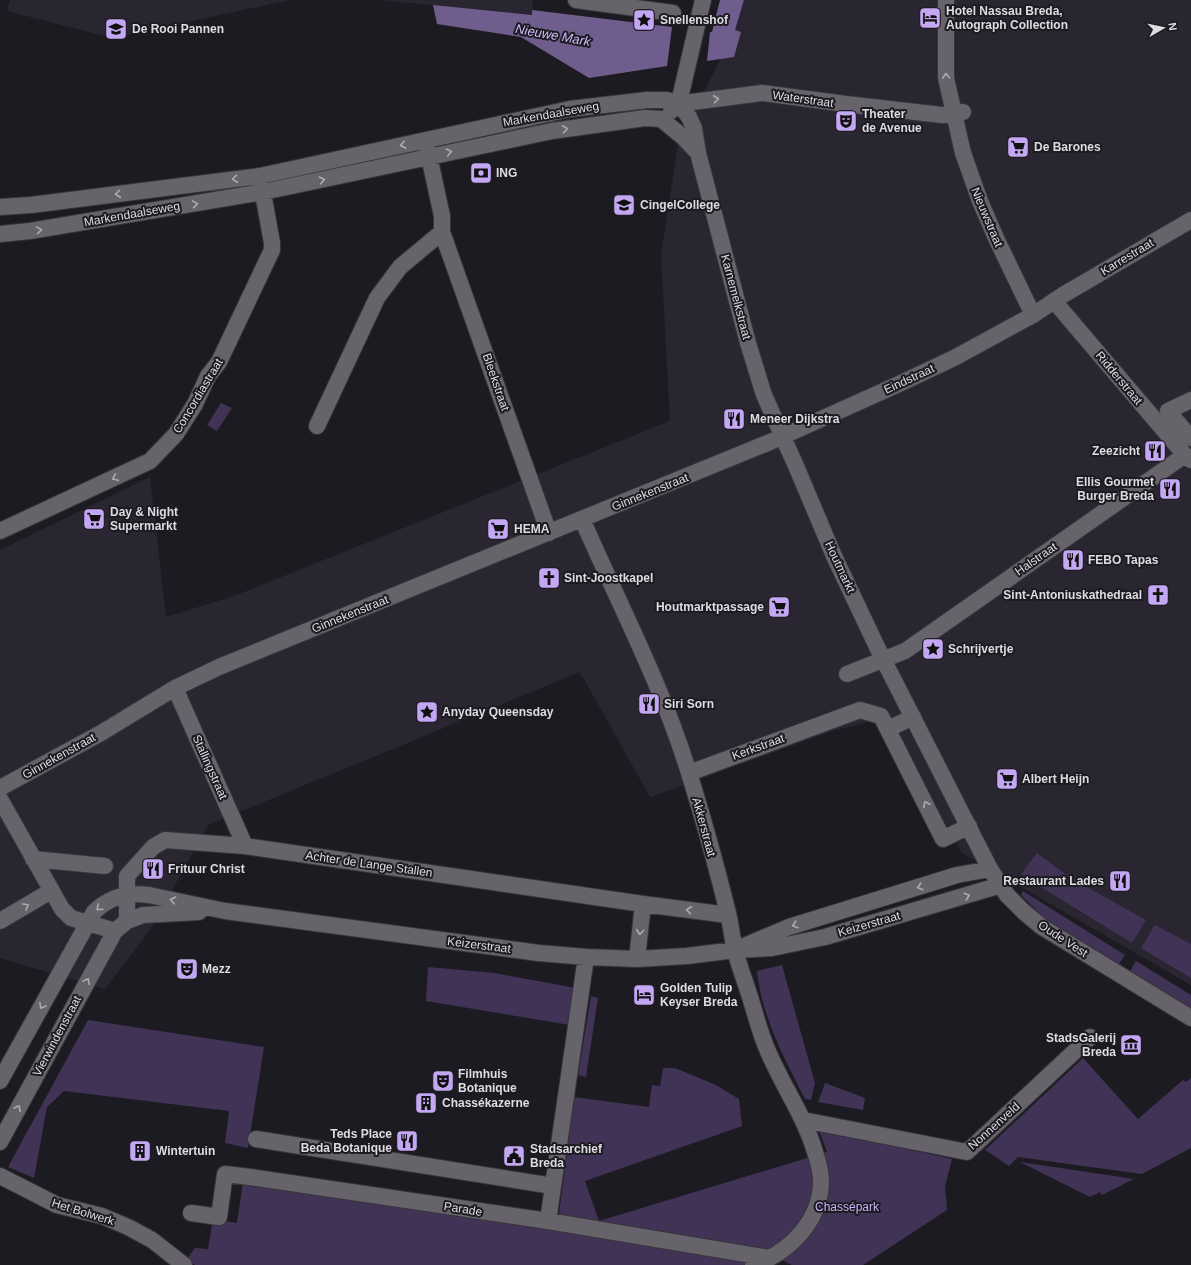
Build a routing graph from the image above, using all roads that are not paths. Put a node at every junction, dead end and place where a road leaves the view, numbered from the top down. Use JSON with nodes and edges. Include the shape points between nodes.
{"nodes":[{"id":1,"x":576,"y":0,"type":"edge"},
{"id":2,"x":703,"y":0,"type":"edge"},
{"id":3,"x":946,"y":0,"type":"edge"},
{"id":4,"x":673,"y":13,"type":"dead end"},
{"id":5,"x":677,"y":104,"type":"junction"},
{"id":6,"x":958,"y":113,"type":"junction"},
{"id":7,"x":661,"y":119,"type":"junction"},
{"id":8,"x":683,"y":137,"type":"junction"},
{"id":9,"x":425,"y":140,"type":"junction"},
{"id":10,"x":698,"y":153,"type":"junction"},
{"id":11,"x":429,"y":157,"type":"junction"},
{"id":12,"x":260,"y":176,"type":"junction"},
{"id":13,"x":263,"y":192,"type":"junction"},
{"id":14,"x":0,"y":207,"type":"edge"},
{"id":15,"x":1191,"y":220,"type":"edge"},
{"id":16,"x":442,"y":232,"type":"junction"},
{"id":17,"x":0,"y":234,"type":"edge"},
{"id":18,"x":1059,"y":294,"type":"junction"},
{"id":19,"x":1033,"y":315,"type":"junction"},
{"id":20,"x":1191,"y":400,"type":"edge"},
{"id":21,"x":317,"y":426,"type":"dead end"},
{"id":22,"x":782,"y":437,"type":"junction"},
{"id":23,"x":1184,"y":437,"type":"edge"},
{"id":24,"x":1188,"y":457,"type":"edge"},
{"id":25,"x":582,"y":519,"type":"junction"},
{"id":26,"x":0,"y":531,"type":"edge"},
{"id":27,"x":549,"y":533,"type":"junction"},
{"id":28,"x":884,"y":660,"type":"junction"},
{"id":29,"x":847,"y":674,"type":"dead end"},
{"id":30,"x":175,"y":688,"type":"junction"},
{"id":31,"x":913,"y":717,"type":"junction"},
{"id":32,"x":888,"y":729,"type":"junction"},
{"id":33,"x":689,"y":773,"type":"junction"},
{"id":34,"x":0,"y":788,"type":"edge"},
{"id":35,"x":0,"y":799,"type":"edge"},
{"id":36,"x":969,"y":826,"type":"junction"},
{"id":37,"x":245,"y":846,"type":"junction"},
{"id":38,"x":33,"y":859,"type":"junction"},
{"id":39,"x":105,"y":866,"type":"dead end"},
{"id":40,"x":990,"y":869,"type":"junction"},
{"id":41,"x":1000,"y":885,"type":"junction"},
{"id":42,"x":52,"y":890,"type":"junction"},
{"id":43,"x":121,"y":896,"type":"junction"},
{"id":44,"x":643,"y":904,"type":"junction"},
{"id":45,"x":225,"y":911,"type":"junction"},
{"id":46,"x":728,"y":915,"type":"junction"},
{"id":47,"x":0,"y":921,"type":"edge"},
{"id":48,"x":88,"y":923,"type":"junction"},
{"id":49,"x":121,"y":926,"type":"junction"},
{"id":50,"x":735,"y":950,"type":"junction"},
{"id":51,"x":586,"y":957,"type":"junction"},
{"id":52,"x":637,"y":959,"type":"junction"},
{"id":53,"x":1191,"y":1018,"type":"edge"},
{"id":54,"x":1090,"y":1037,"type":"dead end"},
{"id":55,"x":0,"y":1081,"type":"edge"},
{"id":56,"x":803,"y":1120,"type":"junction"},
{"id":57,"x":256,"y":1139,"type":"dead end"},
{"id":58,"x":0,"y":1142,"type":"edge"},
{"id":59,"x":0,"y":1176,"type":"edge"},
{"id":60,"x":554,"y":1186,"type":"junction"},
{"id":61,"x":191,"y":1213,"type":"dead end"},
{"id":62,"x":548,"y":1221,"type":"junction"},
{"id":63,"x":771,"y":1258,"type":"junction"},
{"id":64,"x":184,"y":1265,"type":"edge"},
{"id":65,"x":753,"y":1265,"type":"edge"}],
"edges":[{"from":1,"to":4,"type":"street"},
{"from":2,"to":5,"type":"street"},
{"from":6,"to":3,"type":"street","name":"Nieuwstraat","one_way":true,"via":[[946,78]]},
{"from":5,"to":6,"type":"street","name":"Waterstraat","one_way":true,"via":[[762,93],[942,115]]},
{"from":5,"to":7,"type":"street"},
{"from":5,"to":8,"type":"street","via":[[683,125]]},
{"from":5,"to":9,"type":"street","name":"Markendaalseweg","via":[[654,99],[570,109]]},
{"from":5,"to":10,"type":"street","name":"Karnemelkstraat","via":[[692,122]]},
{"from":6,"to":19,"type":"street","name":"Nieuwstraat","via":[[963,153],[980,201]]},
{"from":7,"to":8,"type":"street"},
{"from":11,"to":7,"type":"street","name":"Markendaalseweg","one_way":true,"via":[[552,131],[645,118]]},
{"from":8,"to":10,"type":"street","name":"Karnemelkstraat"},
{"from":9,"to":11,"type":"street"},
{"from":9,"to":12,"type":"street","name":"Markendaalseweg","one_way":true},
{"from":10,"to":22,"type":"street","name":"Karnemelkstraat","via":[[758,378]]},
{"from":13,"to":11,"type":"street","name":"Markendaalseweg","one_way":true},
{"from":11,"to":16,"type":"street","name":"Bleekstraat","via":[[442,216]]},
{"from":12,"to":13,"type":"street"},
{"from":12,"to":14,"type":"street","name":"Markendaalseweg","one_way":true},
{"from":17,"to":13,"type":"street","name":"Markendaalseweg","one_way":true},
{"from":13,"to":26,"type":"street","name":"Concordiastraat","one_way":true,"via":[[272,250],[219,362],[208,376],[195,404],[176,434],[150,461]]},
{"from":15,"to":18,"type":"street","name":"Karrestraat"},
{"from":16,"to":21,"type":"street","via":[[400,267],[377,298]]},
{"from":16,"to":27,"type":"street","name":"Bleekstraat"},
{"from":18,"to":19,"type":"street","name":"Karrestraat"},
{"from":18,"to":23,"type":"street","name":"Ridderstraat"},
{"from":19,"to":22,"type":"street","name":"Eindstraat","via":[[954,358]]},
{"from":20,"to":23,"type":"street","via":[[1168,411]]},
{"from":22,"to":25,"type":"street","name":"Ginnekenstraat","via":[[714,472]]},
{"from":22,"to":28,"type":"street","name":"Houtmarkt","via":[[834,556]]},
{"from":23,"to":24,"type":"street","name":"Ridderstraat"},
{"from":24,"to":28,"type":"street","name":"Halstraat","via":[[905,651]]},
{"from":25,"to":27,"type":"street","name":"Ginnekenstraat"},
{"from":25,"to":33,"type":"street","name":"Akkerstraat","via":[[669,705]]},
{"from":27,"to":30,"type":"street","name":"Ginnekenstraat","via":[[219,667]]},
{"from":28,"to":29,"type":"street"},
{"from":28,"to":31,"type":"street","name":"Oude Vest"},
{"from":30,"to":34,"type":"street","name":"Ginnekenstraat","via":[[101,733]]},
{"from":30,"to":37,"type":"street","name":"Stallingstraat"},
{"from":31,"to":32,"type":"street"},
{"from":31,"to":36,"type":"street","name":"Oude Vest"},
{"from":32,"to":33,"type":"street","name":"Kerkstraat","via":[[880,716],[860,710],[824,717]]},
{"from":36,"to":32,"type":"street","one_way":true,"via":[[943,839]]},
{"from":33,"to":46,"type":"street","name":"Akkerstraat"},
{"from":35,"to":38,"type":"street"},
{"from":36,"to":40,"type":"street","name":"Oude Vest"},
{"from":37,"to":43,"type":"street","name":"Achter de Lange Stallen","via":[[165,840],[153,847],[127,876]]},
{"from":37,"to":44,"type":"street","name":"Achter de Lange Stallen"},
{"from":38,"to":39,"type":"street"},
{"from":38,"to":42,"type":"street"},
{"from":40,"to":41,"type":"street","name":"Oude Vest"},
{"from":40,"to":50,"type":"street","name":"Keizerstraat","one_way":true,"via":[[957,875],[789,927]]},
{"from":50,"to":41,"type":"street","name":"Keizerstraat","one_way":true,"via":[[772,948],[825,937]]},
{"from":41,"to":53,"type":"street","name":"Oude Vest","via":[[1015,904],[1042,927]]},
{"from":47,"to":42,"type":"street","one_way":true},
{"from":42,"to":48,"type":"street","via":[[62,909],[71,918]]},
{"from":45,"to":43,"type":"street","name":"Keizerstraat","one_way":true,"via":[[149,895]]},
{"from":43,"to":48,"type":"street","one_way":true,"via":[[101,905]]},
{"from":43,"to":49,"type":"street"},
{"from":46,"to":44,"type":"street","name":"Achter de Lange Stallen","one_way":true},
{"from":44,"to":52,"type":"street","one_way":true},
{"from":45,"to":49,"type":"street","name":"Keizerstraat","via":[[147,914]]},
{"from":45,"to":51,"type":"street","name":"Keizerstraat","via":[[538,953]]},
{"from":46,"to":50,"type":"street","name":"Akkerstraat"},
{"from":48,"to":49,"type":"street"},
{"from":48,"to":55,"type":"street","one_way":true},
{"from":58,"to":49,"type":"street","name":"Vierwindenstraat","one_way":true},
{"from":50,"to":52,"type":"street","name":"Keizerstraat"},
{"from":50,"to":56,"type":"street","via":[[765,1045]]},
{"from":51,"to":52,"type":"street","name":"Keizerstraat"},
{"from":51,"to":60,"type":"street"},
{"from":54,"to":56,"type":"street","name":"Nonnenveld","via":[[967,1152]]},
{"from":56,"to":63,"type":"street","via":[[818,1163],[820,1194],[806,1228],[791,1245]]},
{"from":57,"to":60,"type":"street"},
{"from":59,"to":64,"type":"street","name":"Het Bolwerk","via":[[57,1205],[102,1216],[128,1226],[152,1240]]},
{"from":60,"to":62,"type":"street"},
{"from":61,"to":62,"type":"street","name":"Parade","via":[[219,1217],[226,1174]]},
{"from":62,"to":63,"type":"street","name":"Parade"},
{"from":63,"to":65,"type":"street"}]}
